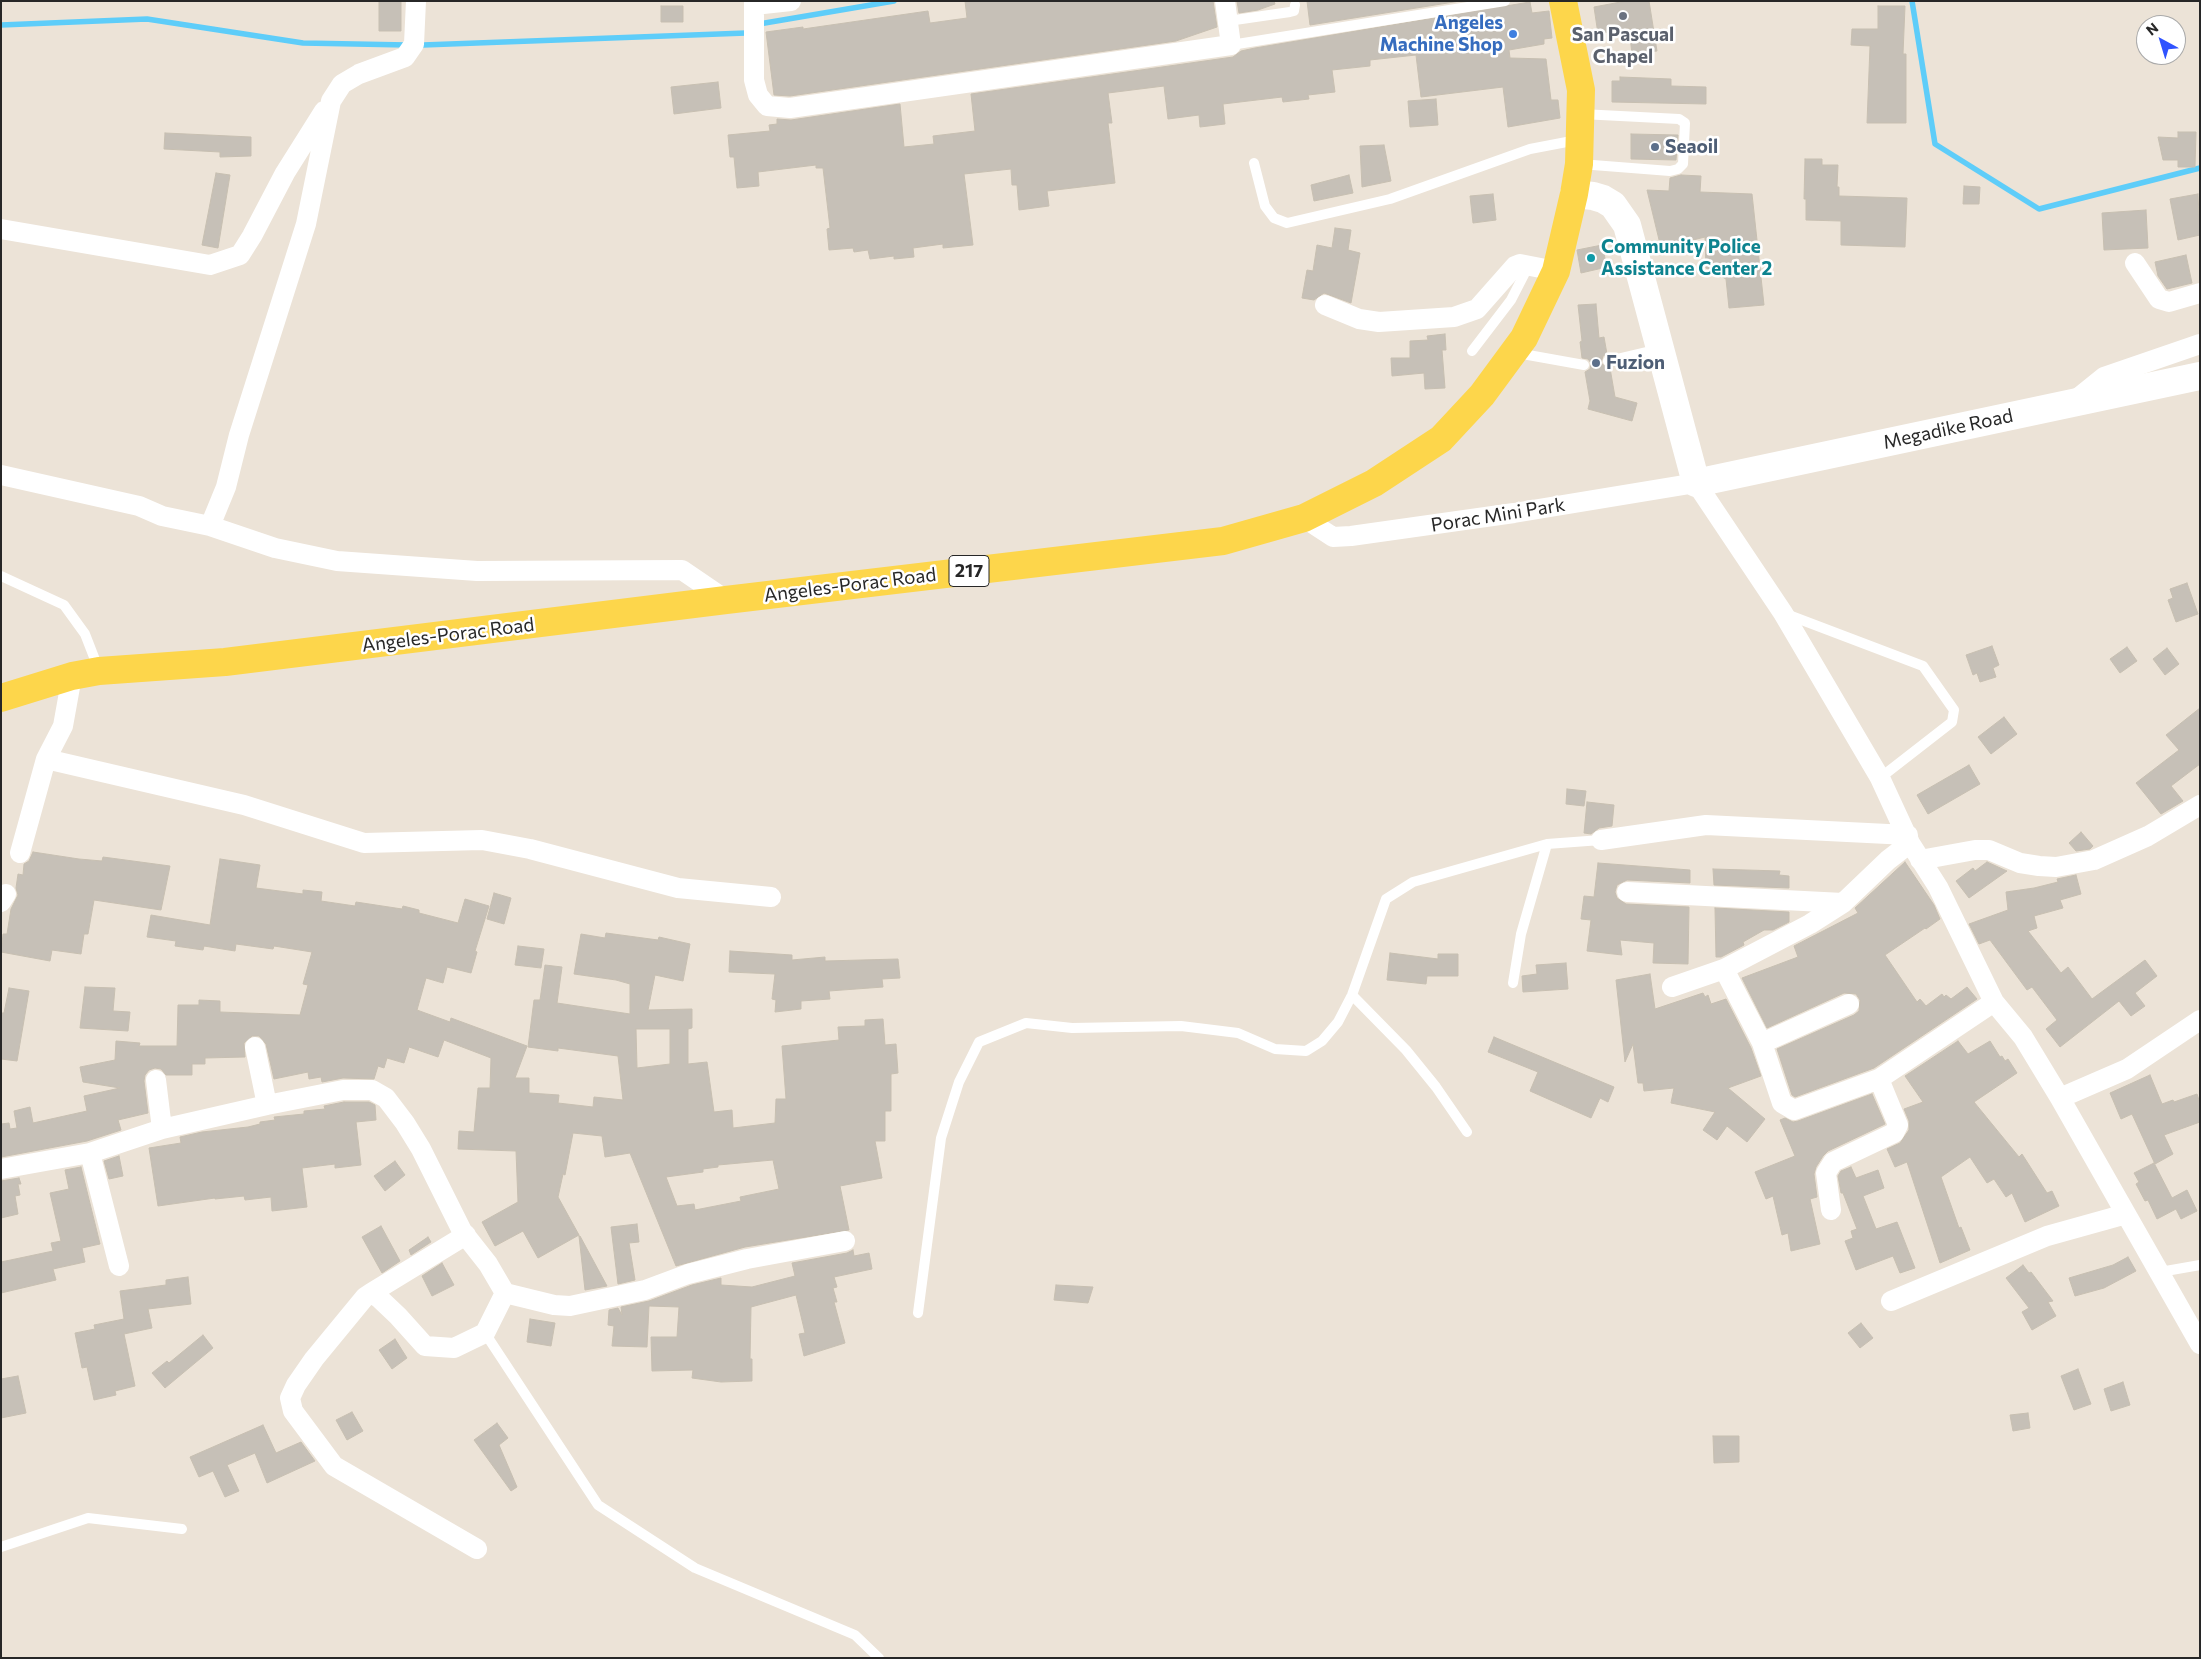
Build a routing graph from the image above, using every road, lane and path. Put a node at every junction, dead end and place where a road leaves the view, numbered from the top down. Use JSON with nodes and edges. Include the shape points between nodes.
{"nodes":[{"id":1,"x":416,"y":1,"type":"edge"},
{"id":2,"x":791,"y":1,"type":"edge"},
{"id":3,"x":1225,"y":1,"type":"edge"},
{"id":4,"x":1505,"y":1,"type":"edge"},
{"id":5,"x":1563,"y":1,"type":"edge"},
{"id":6,"x":754,"y":3,"type":"edge"},
{"id":7,"x":1296,"y":5,"type":"dead end"},
{"id":8,"x":1228,"y":22,"type":"junction"},
{"id":9,"x":1231,"y":45,"type":"junction"},
{"id":10,"x":331,"y":101,"type":"junction"},
{"id":11,"x":1580,"y":139,"type":"junction"},
{"id":12,"x":1254,"y":163,"type":"dead end"},
{"id":13,"x":1574,"y":194,"type":"junction"},
{"id":14,"x":1,"y":229,"type":"edge"},
{"id":15,"x":2135,"y":263,"type":"dead end"},
{"id":16,"x":1529,"y":264,"type":"junction"},
{"id":17,"x":1556,"y":271,"type":"junction"},
{"id":18,"x":2200,"y":293,"type":"edge"},
{"id":19,"x":1325,"y":305,"type":"dead end"},
{"id":20,"x":2200,"y":344,"type":"edge"},
{"id":21,"x":1659,"y":349,"type":"junction"},
{"id":22,"x":1472,"y":351,"type":"dead end"},
{"id":23,"x":1513,"y":352,"type":"junction"},
{"id":24,"x":1608,"y":361,"type":"dead end"},
{"id":25,"x":1584,"y":365,"type":"dead end"},
{"id":26,"x":2200,"y":376,"type":"edge"},
{"id":27,"x":2071,"y":403,"type":"junction"},
{"id":28,"x":1,"y":475,"type":"edge"},
{"id":29,"x":1696,"y":483,"type":"junction"},
{"id":30,"x":1304,"y":518,"type":"junction"},
{"id":31,"x":210,"y":526,"type":"junction"},
{"id":32,"x":1,"y":576,"type":"edge"},
{"id":33,"x":726,"y":600,"type":"junction"},
{"id":34,"x":1783,"y":613,"type":"junction"},
{"id":35,"x":99,"y":671,"type":"junction"},
{"id":36,"x":72,"y":676,"type":"junction"},
{"id":37,"x":1,"y":698,"type":"edge"},
{"id":38,"x":46,"y":759,"type":"junction"},
{"id":39,"x":1880,"y":778,"type":"junction"},
{"id":40,"x":2200,"y":806,"type":"edge"},
{"id":41,"x":1909,"y":839,"type":"junction"},
{"id":42,"x":1601,"y":840,"type":"joint"},
{"id":43,"x":1547,"y":844,"type":"junction"},
{"id":44,"x":20,"y":853,"type":"dead end"},
{"id":45,"x":1920,"y":860,"type":"junction"},
{"id":46,"x":1627,"y":892,"type":"dead end"},
{"id":47,"x":771,"y":897,"type":"dead end"},
{"id":48,"x":1843,"y":903,"type":"junction"},
{"id":49,"x":1724,"y":969,"type":"junction"},
{"id":50,"x":1513,"y":983,"type":"dead end"},
{"id":51,"x":1672,"y":987,"type":"dead end"},
{"id":52,"x":1352,"y":995,"type":"junction"},
{"id":53,"x":1994,"y":1002,"type":"junction"},
{"id":54,"x":1849,"y":1004,"type":"dead end"},
{"id":55,"x":2199,"y":1024,"type":"edge"},
{"id":56,"x":1762,"y":1043,"type":"junction"},
{"id":57,"x":256,"y":1047,"type":"dead end"},
{"id":58,"x":1879,"y":1079,"type":"junction"},
{"id":59,"x":156,"y":1080,"type":"dead end"},
{"id":60,"x":2060,"y":1098,"type":"junction"},
{"id":61,"x":267,"y":1105,"type":"junction"},
{"id":62,"x":162,"y":1129,"type":"junction"},
{"id":63,"x":1467,"y":1132,"type":"dead end"},
{"id":64,"x":90,"y":1153,"type":"junction"},
{"id":65,"x":1,"y":1169,"type":"edge"},
{"id":66,"x":1832,"y":1210,"type":"dead end"},
{"id":67,"x":2126,"y":1214,"type":"junction"},
{"id":68,"x":466,"y":1235,"type":"junction"},
{"id":69,"x":845,"y":1241,"type":"dead end"},
{"id":70,"x":2200,"y":1265,"type":"edge"},
{"id":71,"x":120,"y":1266,"type":"dead end"},
{"id":72,"x":2160,"y":1272,"type":"junction"},
{"id":73,"x":371,"y":1293,"type":"junction"},
{"id":74,"x":505,"y":1293,"type":"junction"},
{"id":75,"x":1890,"y":1301,"type":"dead end"},
{"id":76,"x":918,"y":1313,"type":"dead end"},
{"id":77,"x":485,"y":1333,"type":"junction"},
{"id":78,"x":2199,"y":1343,"type":"edge"},
{"id":79,"x":182,"y":1529,"type":"dead end"},
{"id":80,"x":1,"y":1547,"type":"edge"},
{"id":81,"x":477,"y":1550,"type":"dead end"},
{"id":82,"x":879,"y":1658,"type":"edge"}],
"edges":[{"from":1,"to":10,"type":"street","via":[[414,44],[405,57],[342,84]]},
{"from":2,"to":6,"type":"street"},
{"from":3,"to":8,"type":"street"},
{"from":4,"to":9,"type":"lane"},
{"from":5,"to":11,"type":"main road","name":"Angeles-Porac Road","number":"217","via":[[1580,90]]},
{"from":6,"to":9,"type":"street","via":[[754,80],[758,95],[767,106],[790,108]]},
{"from":7,"to":8,"type":"lane","via":[[1290,12]]},
{"from":8,"to":9,"type":"street"},
{"from":10,"to":14,"type":"street","via":[[285,173],[240,254],[210,265]]},
{"from":10,"to":31,"type":"street","via":[[306,224],[247,407],[226,487]]},
{"from":11,"to":11,"type":"lane","via":[[1670,171],[1683,164],[1685,123],[1679,119]]},
{"from":11,"to":12,"type":"lane","via":[[1530,148],[1390,200],[1287,223],[1274,218],[1265,206]]},
{"from":11,"to":13,"type":"main road","name":"Angeles-Porac Road","number":"217"},
{"from":13,"to":17,"type":"main road","name":"Angeles-Porac Road","number":"217"},
{"from":13,"to":21,"type":"main road","via":[[1603,199],[1613,205],[1627,225]]},
{"from":15,"to":18,"type":"street","via":[[2159,299],[2169,302]]},
{"from":16,"to":17,"type":"street"},
{"from":16,"to":19,"type":"street","via":[[1515,266],[1477,310],[1454,317],[1379,322]]},
{"from":16,"to":22,"type":"lane","via":[[1511,300]]},
{"from":17,"to":23,"type":"main road","name":"Angeles-Porac Road","number":"217","via":[[1524,338]]},
{"from":20,"to":27,"type":"street","via":[[2104,378]]},
{"from":21,"to":24,"type":"lane"},
{"from":21,"to":29,"type":"main road"},
{"from":23,"to":25,"type":"lane"},
{"from":23,"to":30,"type":"main road","name":"Angeles-Porac Road","number":"217","via":[[1482,395],[1441,439],[1374,483]]},
{"from":26,"to":27,"type":"main road","name":"Megadike Road"},
{"from":27,"to":29,"type":"main road","name":"Megadike Road"},
{"from":28,"to":31,"type":"street","via":[[140,506],[162,516]]},
{"from":29,"to":30,"type":"street","name":"Porac Mini Park","via":[[1351,536],[1333,537]]},
{"from":29,"to":34,"type":"street"},
{"from":30,"to":33,"type":"main road","name":"Angeles-Porac Road","number":"217","via":[[1223,541]]},
{"from":31,"to":33,"type":"street","via":[[275,548],[337,561],[477,571],[682,570]]},
{"from":32,"to":35,"type":"lane","via":[[64,605],[85,634]]},
{"from":33,"to":35,"type":"main road","name":"Angeles-Porac Road","number":"217","via":[[225,662]]},
{"from":34,"to":39,"type":"street"},
{"from":34,"to":39,"type":"lane","via":[[1923,666],[1954,710],[1952,722]]},
{"from":35,"to":36,"type":"main road","name":"Angeles-Porac Road","number":"217"},
{"from":36,"to":37,"type":"main road","name":"Angeles-Porac Road","number":"217"},
{"from":36,"to":38,"type":"street","via":[[63,726]]},
{"from":38,"to":44,"type":"street"},
{"from":38,"to":47,"type":"street","via":[[244,805],[364,842],[482,840],[530,849],[678,888]]},
{"from":39,"to":41,"type":"street"},
{"from":40,"to":45,"type":"street","via":[[2148,836],[2094,860],[2056,867],[2040,866],[2020,863],[1989,850],[1975,850]]},
{"from":41,"to":42,"type":"street","via":[[1706,824]]},
{"from":41,"to":45,"type":"street"},
{"from":41,"to":48,"type":"street"},
{"from":42,"to":43,"type":"lane"},
{"from":43,"to":50,"type":"lane","via":[[1521,934]]},
{"from":43,"to":52,"type":"lane","via":[[1413,882],[1386,899]]},
{"from":45,"to":53,"type":"street","via":[[1938,887]]},
{"from":46,"to":48,"type":"street"},
{"from":48,"to":49,"type":"street"},
{"from":49,"to":51,"type":"street"},
{"from":49,"to":56,"type":"street"},
{"from":52,"to":63,"type":"lane","via":[[1406,1050]]},
{"from":52,"to":76,"type":"lane","via":[[1338,1022],[1322,1041],[1306,1051],[1275,1049],[1238,1033],[1181,1026],[1072,1028],[1026,1023],[979,1042],[959,1082],[942,1138]]},
{"from":53,"to":58,"type":"street"},
{"from":53,"to":60,"type":"street","via":[[2023,1037]]},
{"from":54,"to":56,"type":"street"},
{"from":55,"to":60,"type":"street","via":[[2127,1068]]},
{"from":56,"to":58,"type":"street","via":[[1782,1103],[1794,1110]]},
{"from":57,"to":61,"type":"street"},
{"from":58,"to":66,"type":"street","via":[[1898,1125],[1894,1133],[1833,1162],[1826,1173]]},
{"from":59,"to":62,"type":"street"},
{"from":60,"to":67,"type":"street"},
{"from":61,"to":62,"type":"street"},
{"from":61,"to":68,"type":"street","via":[[343,1090],[372,1090],[386,1098],[421,1148]]},
{"from":62,"to":64,"type":"street"},
{"from":64,"to":65,"type":"street"},
{"from":64,"to":71,"type":"street"},
{"from":67,"to":72,"type":"street"},
{"from":67,"to":75,"type":"street","via":[[2047,1236]]},
{"from":68,"to":73,"type":"street"},
{"from":68,"to":74,"type":"street"},
{"from":69,"to":74,"type":"street","via":[[747,1259],[688,1274],[645,1290],[570,1306]]},
{"from":70,"to":72,"type":"lane"},
{"from":72,"to":78,"type":"street"},
{"from":73,"to":77,"type":"street","via":[[425,1346],[454,1348]]},
{"from":73,"to":81,"type":"street","via":[[296,1385],[290,1398],[293,1411],[334,1466]]},
{"from":74,"to":77,"type":"street"},
{"from":77,"to":82,"type":"lane","via":[[598,1505],[695,1568],[855,1635]]},
{"from":79,"to":80,"type":"lane","via":[[88,1518]]}]}
